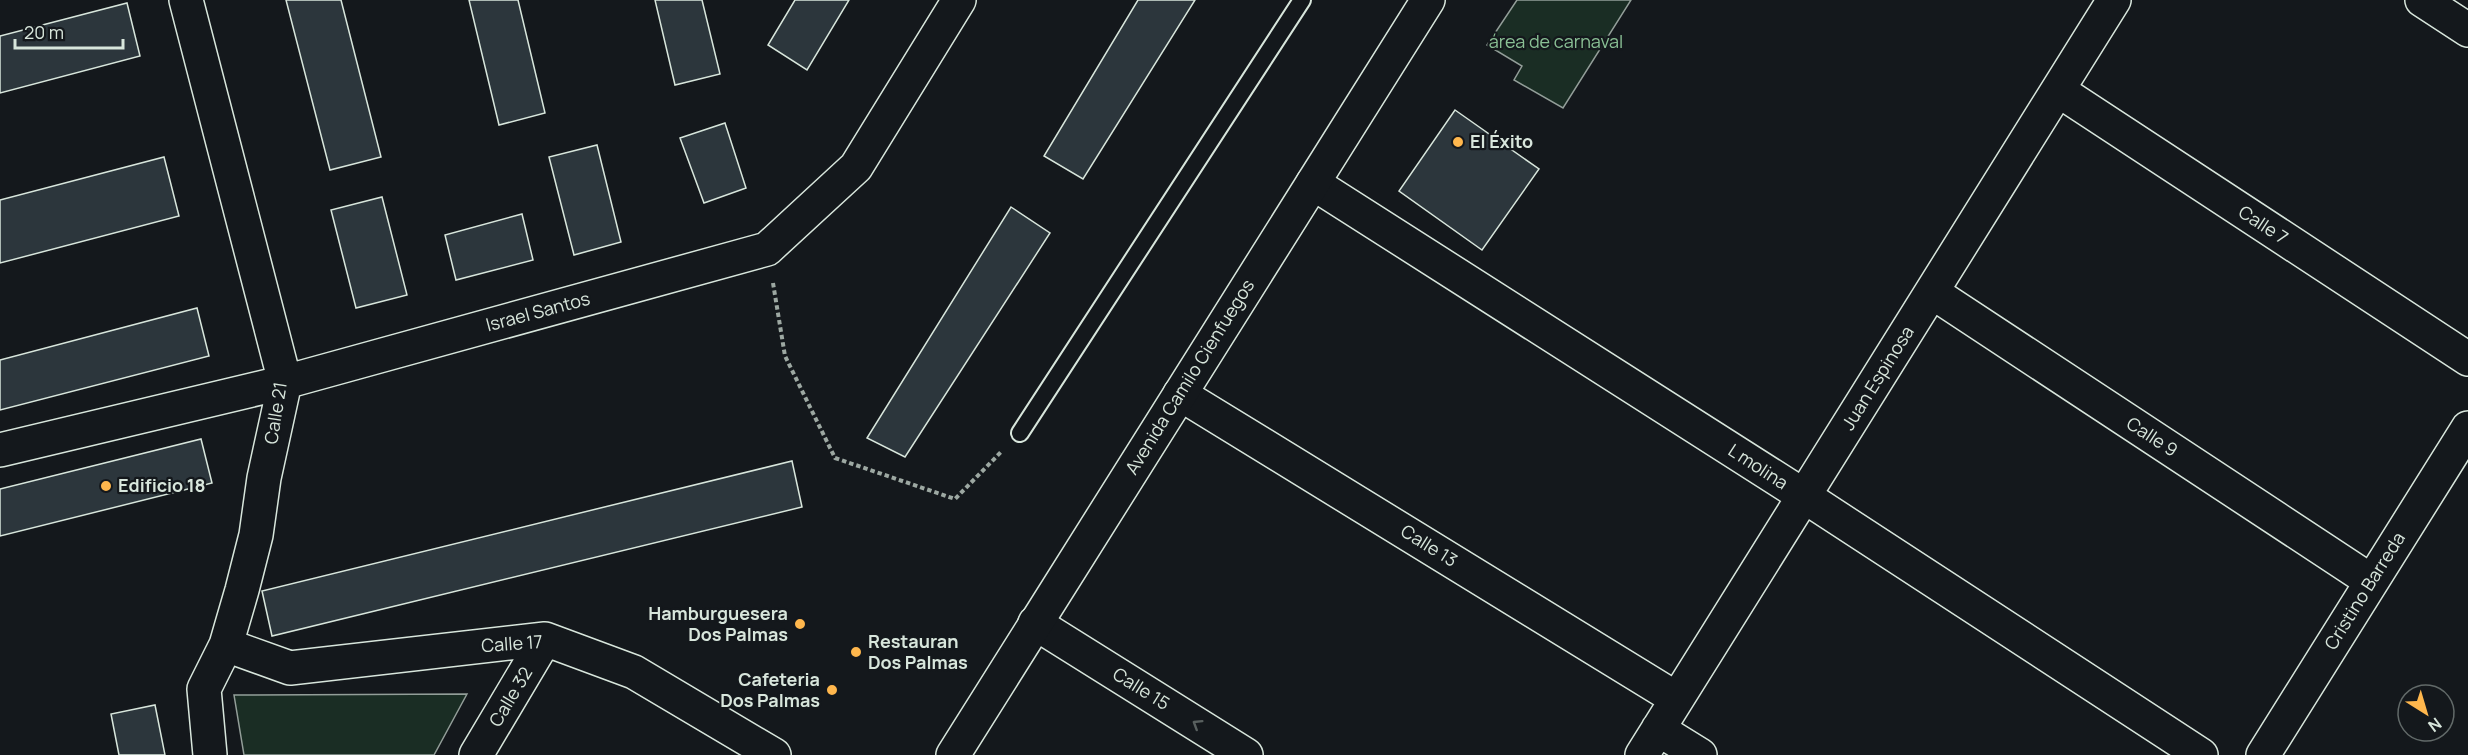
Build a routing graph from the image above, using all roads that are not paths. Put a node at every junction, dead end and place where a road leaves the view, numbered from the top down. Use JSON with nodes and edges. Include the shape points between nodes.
{"nodes":[{"id":1,"x":186,"y":0,"type":"edge"},
{"id":2,"x":959,"y":0,"type":"edge"},
{"id":3,"x":1302,"y":0,"type":"edge"},
{"id":4,"x":1428,"y":0,"type":"edge"},
{"id":5,"x":2114,"y":0,"type":"edge"},
{"id":6,"x":2422,"y":0,"type":"edge"},
{"id":7,"x":2468,"y":30,"type":"edge"},
{"id":8,"x":2058,"y":90,"type":"junction"},
{"id":9,"x":1313,"y":183,"type":"junction"},
{"id":10,"x":1932,"y":292,"type":"junction"},
{"id":11,"x":2468,"y":359,"type":"edge"},
{"id":12,"x":285,"y":382,"type":"junction"},
{"id":13,"x":1180,"y":393,"type":"junction"},
{"id":14,"x":2468,"y":428,"type":"edge"},
{"id":15,"x":1020,"y":433,"type":"road end"},
{"id":16,"x":0,"y":450,"type":"edge"},
{"id":17,"x":1804,"y":496,"type":"junction"},
{"id":18,"x":2372,"y":581,"type":"junction"},
{"id":19,"x":1035,"y":623,"type":"junction"},
{"id":20,"x":545,"y":639,"type":"junction"},
{"id":21,"x":226,"y":645,"type":"junction"},
{"id":22,"x":1677,"y":699,"type":"junction"},
{"id":23,"x":1650,"y":742,"type":"edge"},
{"id":24,"x":210,"y":755,"type":"edge"},
{"id":25,"x":476,"y":755,"type":"edge"},
{"id":26,"x":774,"y":755,"type":"edge"},
{"id":27,"x":953,"y":755,"type":"edge"},
{"id":28,"x":1246,"y":755,"type":"edge"},
{"id":29,"x":1700,"y":755,"type":"edge"},
{"id":30,"x":2201,"y":755,"type":"edge"},
{"id":31,"x":2263,"y":755,"type":"edge"}],
"edges":[{"from":1,"to":12,"type":"street","name":"Calle 21"},
{"from":2,"to":12,"type":"street","name":"Israel Santos","via":[[856,167],[767,249]]},
{"from":3,"to":15,"type":"lane"},
{"from":4,"to":9,"type":"street","name":"Avenida Camilo Cienfuegos"},
{"from":5,"to":8,"type":"street","name":"Juan Espinosa"},
{"from":6,"to":7,"type":"street"},
{"from":8,"to":10,"type":"street","name":"Juan Espinosa"},
{"from":8,"to":11,"type":"street","name":"Calle 7"},
{"from":9,"to":13,"type":"street","name":"Avenida Camilo Cienfuegos"},
{"from":9,"to":17,"type":"street","name":"L molina"},
{"from":10,"to":17,"type":"street","name":"Juan Espinosa"},
{"from":10,"to":18,"type":"street","name":"Calle 9"},
{"from":12,"to":16,"type":"street","name":"Israel Santos"},
{"from":12,"to":21,"type":"street","name":"Calle 21","via":[[256,535]]},
{"from":13,"to":19,"type":"street","name":"Avenida Camilo Cienfuegos"},
{"from":13,"to":22,"type":"street","name":"Calle 13"},
{"from":14,"to":18,"type":"street","name":"Cristino Barreda"},
{"from":17,"to":22,"type":"street","name":"Juan Espinosa"},
{"from":17,"to":30,"type":"street","name":"L molina"},
{"from":18,"to":31,"type":"street","name":"Cristino Barreda"},
{"from":19,"to":27,"type":"street","name":"Avenida Camilo Cienfuegos"},
{"from":28,"to":19,"type":"street","name":"Calle 15","one_way":true},
{"from":20,"to":21,"type":"street","name":"Calle 17","via":[[290,668]]},
{"from":20,"to":25,"type":"street","name":"Calle 32"},
{"from":20,"to":26,"type":"street","name":"Calle 17","via":[[634,672]]},
{"from":21,"to":24,"type":"street","name":"Calle 21","via":[[204,689]]},
{"from":22,"to":23,"type":"street","name":"Juan Espinosa"},
{"from":23,"to":29,"type":"street"}]}
